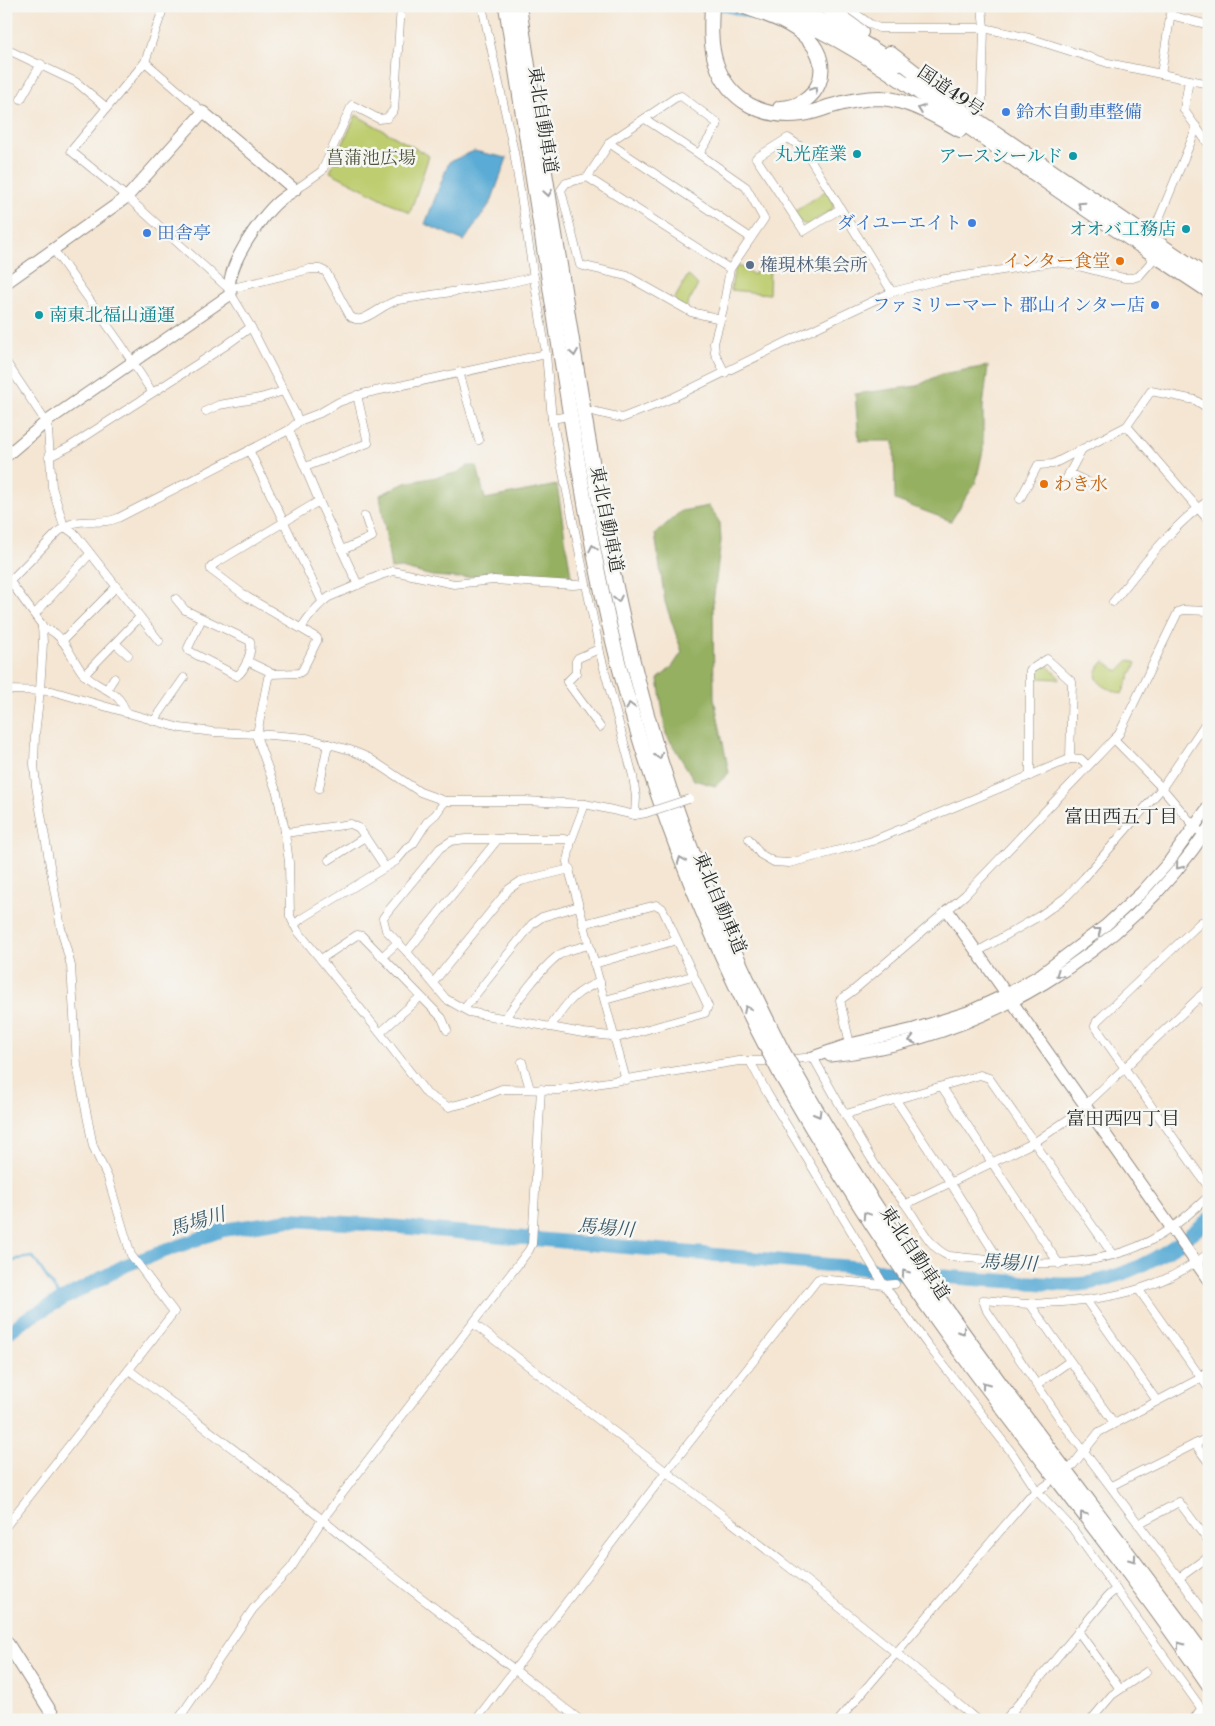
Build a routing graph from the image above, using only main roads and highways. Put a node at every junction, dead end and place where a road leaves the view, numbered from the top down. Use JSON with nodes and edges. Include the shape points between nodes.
{"nodes":[{"id":1,"x":500,"y":6,"type":"edge"},
{"id":2,"x":506,"y":6,"type":"edge"},
{"id":3,"x":519,"y":6,"type":"edge"},
{"id":4,"x":712,"y":6,"type":"edge"},
{"id":5,"x":720,"y":6,"type":"edge"},
{"id":6,"x":742,"y":6,"type":"edge"},
{"id":7,"x":761,"y":6,"type":"edge"},
{"id":8,"x":789,"y":6,"type":"edge"},
{"id":9,"x":825,"y":6,"type":"edge"},
{"id":10,"x":517,"y":80,"type":"junction"},
{"id":11,"x":974,"y":117,"type":"junction"},
{"id":12,"x":1039,"y":177,"type":"junction"},
{"id":13,"x":1155,"y":248,"type":"junction"},
{"id":14,"x":1209,"y":278,"type":"edge"},
{"id":15,"x":1209,"y":291,"type":"edge"},
{"id":16,"x":775,"y":1051,"type":"junction"},
{"id":17,"x":788,"y":1073,"type":"junction"},
{"id":18,"x":6,"y":1641,"type":"edge"},
{"id":19,"x":1209,"y":1662,"type":"edge"},
{"id":20,"x":1209,"y":1685,"type":"edge"},
{"id":21,"x":56,"y":1720,"type":"edge"}],
"edges":[{"from":1,"to":10,"type":"highway"},
{"from":2,"to":10,"type":"highway","name":"東北自動車道"},
{"from":3,"to":16,"type":"highway","name":"東北自動車道","one_way":true,"via":[[603,530],[638,684],[688,842]]},
{"from":12,"to":4,"type":"highway","one_way":true,"via":[[928,112],[903,102],[880,98],[856,100],[804,114],[782,116],[762,112],[744,102],[722,77],[712,45]]},
{"from":5,"to":6,"type":"highway","one_way":true,"via":[[724,62],[746,94],[768,106],[780,108],[789,108],[808,99],[821,76],[819,58],[808,39],[784,23]]},
{"from":7,"to":12,"type":"highway","name":"国道49号","via":[[851,46]]},
{"from":8,"to":11,"type":"highway","name":"国道49号","via":[[855,38]]},
{"from":9,"to":11,"type":"highway"},
{"from":16,"to":10,"type":"highway","name":"東北自動車道","one_way":true,"via":[[712,937],[679,854],[625,689],[581,484]]},
{"from":11,"to":13,"type":"highway","name":"国道49号"},
{"from":13,"to":12,"type":"highway","name":"国道49号","one_way":true},
{"from":13,"to":14,"type":"highway","name":"国道49号"},
{"from":13,"to":15,"type":"highway","name":"国道49号"},
{"from":16,"to":17,"type":"highway","name":"東北自動車道","bridge":true},
{"from":17,"to":19,"type":"highway","name":"東北自動車道","one_way":true,"via":[[934,1292]]},
{"from":20,"to":17,"type":"highway","name":"東北自動車道","one_way":true,"via":[[893,1256],[834,1166]]},
{"from":18,"to":21,"type":"main road"}]}
